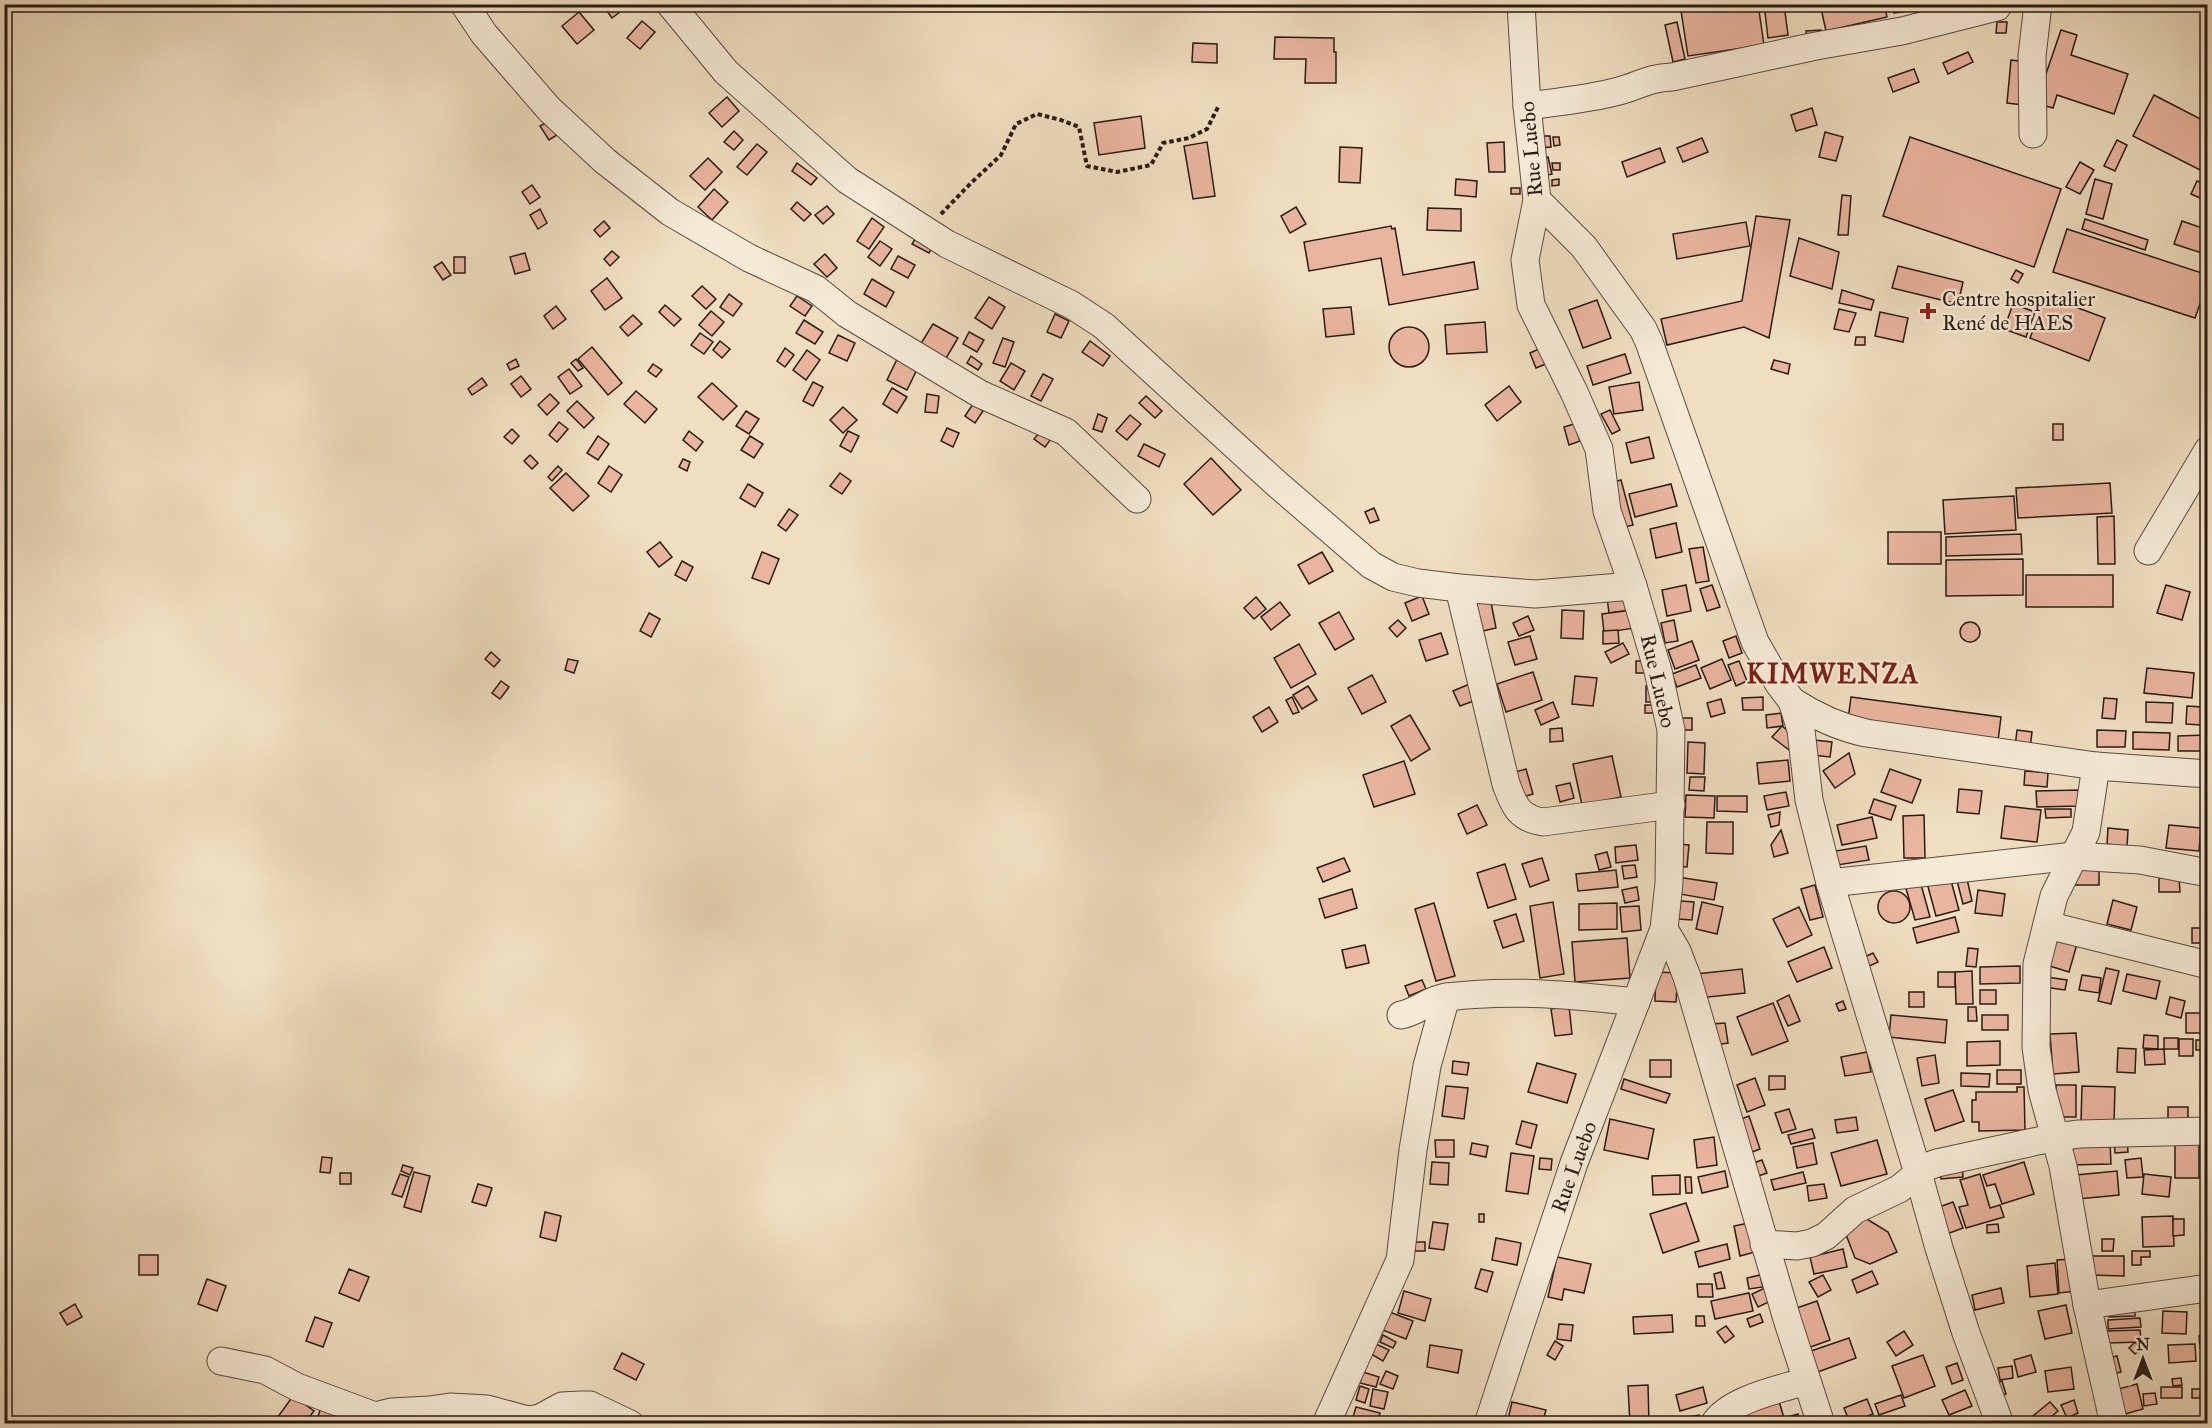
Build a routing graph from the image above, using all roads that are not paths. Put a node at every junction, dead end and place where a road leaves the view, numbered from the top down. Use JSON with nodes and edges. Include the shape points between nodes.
{"nodes":[{"id":1,"x":464,"y":4,"type":"edge"},
{"id":2,"x":670,"y":4,"type":"edge"},
{"id":3,"x":1521,"y":4,"type":"edge"},
{"id":4,"x":2038,"y":4,"type":"edge"},
{"id":5,"x":1997,"y":7,"type":"dead end"},
{"id":6,"x":1527,"y":106,"type":"junction"},
{"id":7,"x":2033,"y":134,"type":"dead end"},
{"id":8,"x":1537,"y":200,"type":"junction"},
{"id":9,"x":2208,"y":450,"type":"edge"},
{"id":10,"x":1137,"y":499,"type":"dead end"},
{"id":11,"x":2148,"y":550,"type":"dead end"},
{"id":12,"x":1633,"y":586,"type":"junction"},
{"id":13,"x":1459,"y":588,"type":"junction"},
{"id":14,"x":1792,"y":700,"type":"junction"},
{"id":15,"x":2096,"y":765,"type":"junction"},
{"id":16,"x":2208,"y":774,"type":"edge"},
{"id":17,"x":1671,"y":805,"type":"junction"},
{"id":18,"x":2073,"y":856,"type":"junction"},
{"id":19,"x":2035,"y":860,"type":"junction"},
{"id":20,"x":2208,"y":873,"type":"edge"},
{"id":21,"x":1830,"y":883,"type":"junction"},
{"id":22,"x":2054,"y":896,"type":"junction"},
{"id":23,"x":2047,"y":925,"type":"junction"},
{"id":24,"x":1664,"y":929,"type":"junction"},
{"id":25,"x":2208,"y":965,"type":"edge"},
{"id":26,"x":1446,"y":997,"type":"junction"},
{"id":27,"x":1636,"y":1002,"type":"junction"},
{"id":28,"x":1401,"y":1016,"type":"dead end"},
{"id":29,"x":2208,"y":1131,"type":"edge"},
{"id":30,"x":2056,"y":1137,"type":"junction"},
{"id":31,"x":1918,"y":1173,"type":"junction"},
{"id":32,"x":1764,"y":1244,"type":"junction"},
{"id":33,"x":2208,"y":1288,"type":"edge"},
{"id":34,"x":2087,"y":1305,"type":"junction"},
{"id":35,"x":221,"y":1361,"type":"dead end"},
{"id":36,"x":1806,"y":1381,"type":"junction"},
{"id":37,"x":630,"y":1424,"type":"edge"},
{"id":38,"x":1326,"y":1424,"type":"edge"},
{"id":39,"x":1488,"y":1424,"type":"edge"},
{"id":40,"x":1714,"y":1424,"type":"edge"},
{"id":41,"x":1821,"y":1424,"type":"edge"},
{"id":42,"x":2000,"y":1424,"type":"edge"},
{"id":43,"x":2114,"y":1424,"type":"edge"}],
"edges":[{"from":1,"to":10,"type":"street","via":[[484,34],[549,109],[605,161],[670,212],[749,258],[816,289],[847,314],[980,394],[1066,432]]},
{"from":2,"to":13,"type":"street","via":[[726,72],[847,180],[957,248],[1072,305],[1104,326],[1371,565],[1393,577]]},
{"from":3,"to":6,"type":"street","name":"Rue Luebo"},
{"from":4,"to":7,"type":"street","via":[[2032,56]]},
{"from":5,"to":6,"type":"street","via":[[1902,31],[1652,78],[1611,93]]},
{"from":6,"to":8,"type":"street","name":"Rue Luebo"},
{"from":8,"to":12,"type":"street","name":"Rue Luebo","via":[[1526,260],[1531,304],[1599,449],[1606,511]]},
{"from":8,"to":14,"type":"street","via":[[1584,247],[1643,329],[1755,642]]},
{"from":9,"to":11,"type":"street"},
{"from":12,"to":13,"type":"street","via":[[1535,594]]},
{"from":12,"to":17,"type":"street","name":"Rue Luebo","via":[[1671,730]]},
{"from":13,"to":17,"type":"street","via":[[1515,807],[1543,822]]},
{"from":14,"to":15,"type":"street","via":[[1816,717],[1848,730]]},
{"from":14,"to":21,"type":"street","via":[[1801,730],[1809,800]]},
{"from":15,"to":16,"type":"street"},
{"from":15,"to":18,"type":"street","via":[[2086,832]]},
{"from":17,"to":24,"type":"street","name":"Rue Luebo"},
{"from":18,"to":19,"type":"street"},
{"from":18,"to":20,"type":"street","via":[[2140,860]]},
{"from":18,"to":22,"type":"street"},
{"from":19,"to":21,"type":"street"},
{"from":19,"to":22,"type":"street","via":[[2044,869]]},
{"from":21,"to":31,"type":"street"},
{"from":22,"to":23,"type":"street"},
{"from":23,"to":25,"type":"street"},
{"from":23,"to":30,"type":"street","via":[[2036,972],[2036,1047],[2042,1090]]},
{"from":24,"to":27,"type":"street","name":"Rue Luebo"},
{"from":24,"to":32,"type":"street","via":[[1687,977]]},
{"from":26,"to":27,"type":"street","via":[[1554,993]]},
{"from":26,"to":28,"type":"street"},
{"from":26,"to":38,"type":"street","via":[[1427,1066],[1400,1260]]},
{"from":27,"to":39,"type":"street","name":"Rue Luebo","via":[[1574,1162]]},
{"from":29,"to":30,"type":"street"},
{"from":30,"to":31,"type":"street","via":[[1937,1163]]},
{"from":30,"to":34,"type":"street"},
{"from":31,"to":32,"type":"street","via":[[1899,1189],[1855,1210],[1812,1243]]},
{"from":31,"to":42,"type":"street","via":[[1966,1333]]},
{"from":32,"to":36,"type":"street"},
{"from":33,"to":34,"type":"street"},
{"from":34,"to":43,"type":"street"},
{"from":35,"to":37,"type":"street","via":[[265,1370],[297,1387],[375,1416],[450,1407],[487,1409],[528,1420],[562,1406],[590,1405]]},
{"from":36,"to":40,"type":"street","via":[[1733,1406],[1721,1413]]},
{"from":36,"to":41,"type":"street"}]}
